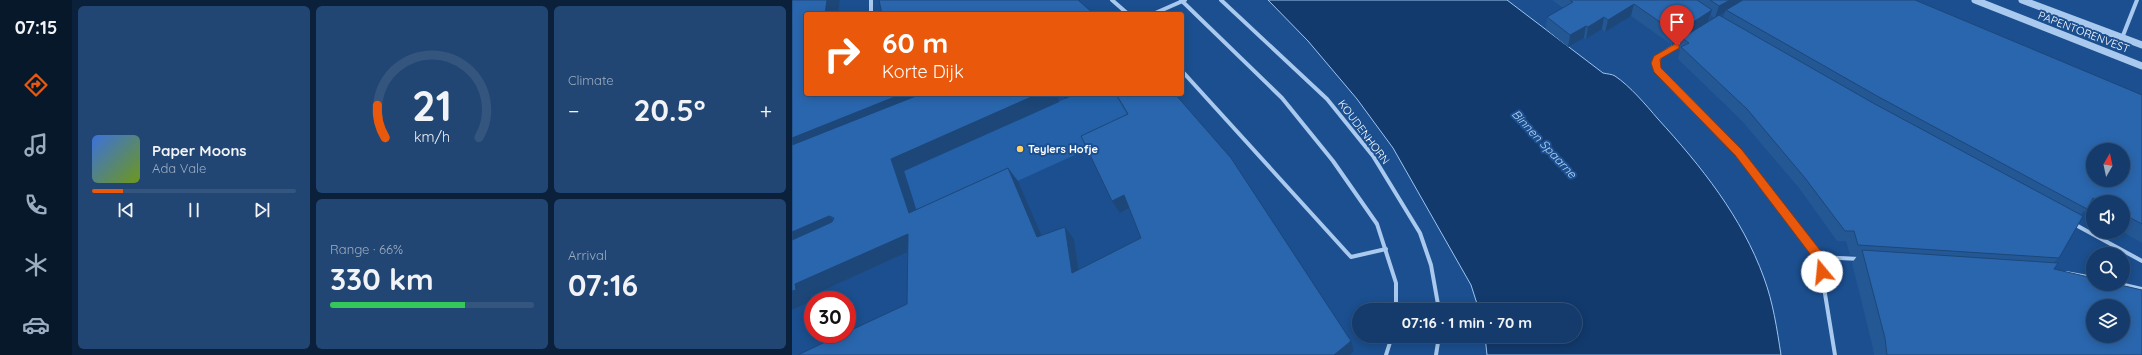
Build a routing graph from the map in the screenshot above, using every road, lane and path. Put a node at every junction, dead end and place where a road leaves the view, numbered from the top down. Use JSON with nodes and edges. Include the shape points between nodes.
{"nodes":[{"id":1,"x":871,"y":0,"type":"edge"},
{"id":2,"x":1112,"y":0,"type":"edge"},
{"id":3,"x":1183,"y":0,"type":"edge"},
{"id":4,"x":1221,"y":0,"type":"edge"},
{"id":5,"x":1975,"y":0,"type":"edge"},
{"id":6,"x":2022,"y":0,"type":"edge"},
{"id":7,"x":2137,"y":0,"type":"edge"},
{"id":8,"x":871,"y":12,"type":"edge"},
{"id":9,"x":1126,"y":12,"type":"edge"},
{"id":10,"x":1157,"y":12,"type":"edge"},
{"id":11,"x":1690,"y":38,"type":"edge"},
{"id":12,"x":2122,"y":38,"type":"junction"},
{"id":13,"x":2142,"y":45,"type":"edge"},
{"id":14,"x":2142,"y":66,"type":"edge"},
{"id":15,"x":1184,"y":74,"type":"edge"},
{"id":16,"x":2070,"y":222,"type":"edge"},
{"id":17,"x":1386,"y":249,"type":"junction"},
{"id":18,"x":1819,"y":257,"type":"junction"},
{"id":19,"x":1867,"y":260,"type":"edge"},
{"id":20,"x":2142,"y":261,"type":"edge"},
{"id":21,"x":2061,"y":272,"type":"edge"},
{"id":22,"x":2086,"y":277,"type":"edge"},
{"id":23,"x":2130,"y":286,"type":"edge"},
{"id":24,"x":2142,"y":289,"type":"edge"},
{"id":25,"x":1396,"y":303,"type":"edge"},
{"id":26,"x":1438,"y":303,"type":"edge"},
{"id":27,"x":1390,"y":343,"type":"edge"},
{"id":28,"x":1438,"y":343,"type":"edge"},
{"id":29,"x":1386,"y":355,"type":"edge"},
{"id":30,"x":1436,"y":355,"type":"edge"},
{"id":31,"x":1835,"y":355,"type":"edge"}],
"edges":[{"from":1,"to":8,"type":"street"},
{"from":2,"to":9,"type":"street"},
{"from":3,"to":10,"type":"street"},
{"from":3,"to":17,"type":"street","via":[[1282,98],[1332,161],[1372,218]]},
{"from":4,"to":26,"type":"street","name":"KOUDENHORN","via":[[1327,99],[1373,156],[1420,233],[1431,265]]},
{"from":5,"to":14,"type":"street","name":"PAPENTORENVEST"},
{"from":6,"to":12,"type":"street","name":"PAPENTORENVEST"},
{"from":7,"to":12,"type":"street"},
{"from":11,"to":18,"type":"street","via":[[1657,58],[1657,70],[1738,153]]},
{"from":12,"to":13,"type":"street","name":"PAPENTORENVEST"},
{"from":15,"to":17,"type":"street","via":[[1351,257]]},
{"from":16,"to":20,"type":"street"},
{"from":17,"to":25,"type":"street","via":[[1396,283]]},
{"from":18,"to":19,"type":"street"},
{"from":18,"to":31,"type":"street"},
{"from":21,"to":22,"type":"street"},
{"from":23,"to":24,"type":"street"},
{"from":27,"to":29,"type":"street"},
{"from":28,"to":30,"type":"street"}]}
